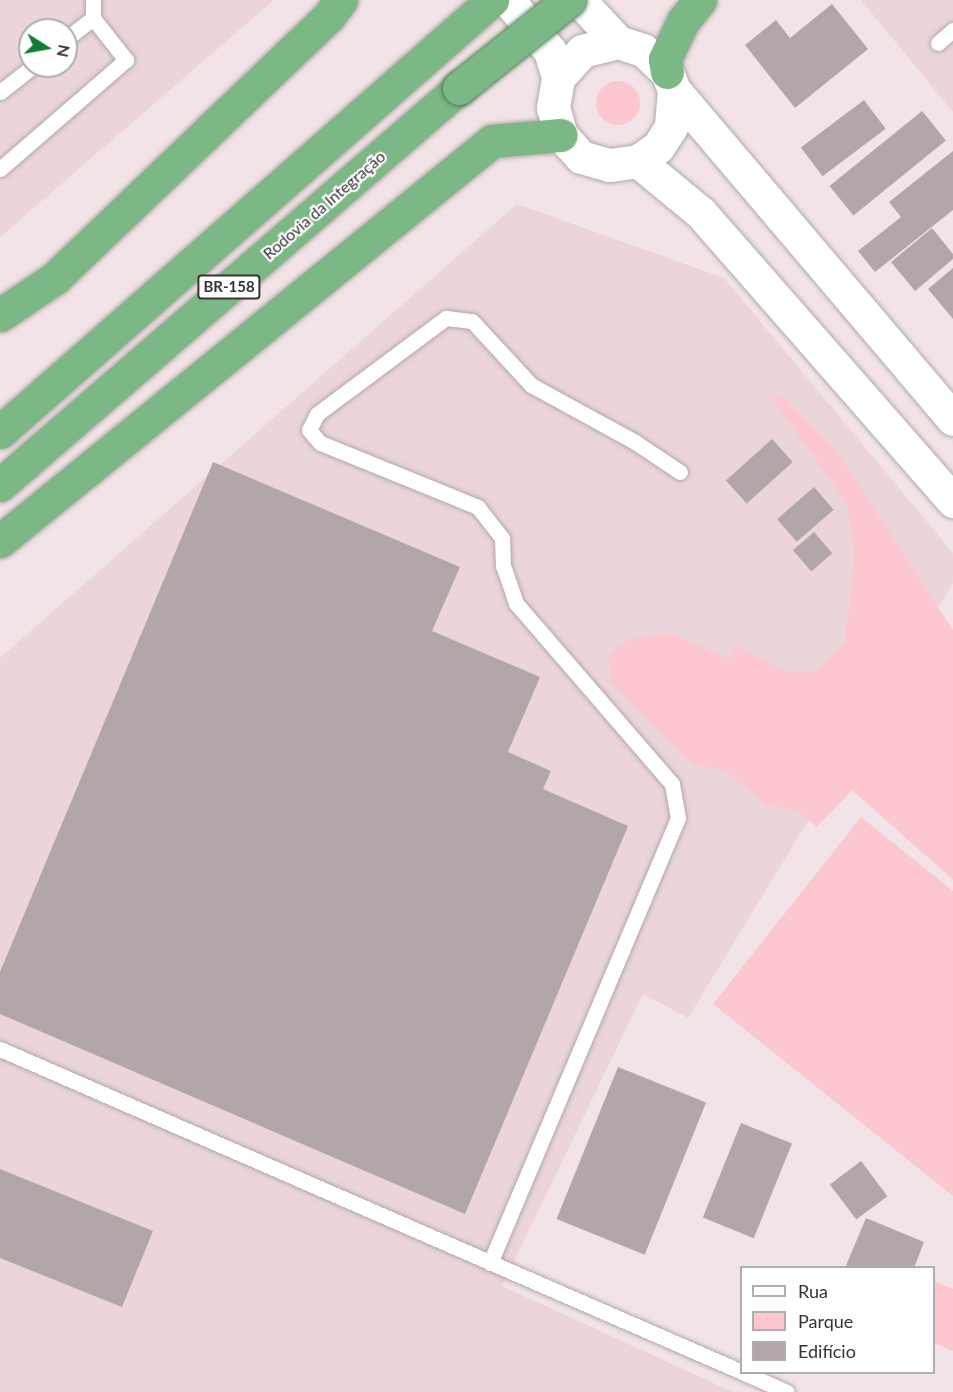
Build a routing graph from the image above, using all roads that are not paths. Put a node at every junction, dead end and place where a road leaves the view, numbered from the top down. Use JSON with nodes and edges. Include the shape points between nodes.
{"nodes":[{"id":1,"x":93,"y":0,"type":"edge"},
{"id":2,"x":341,"y":0,"type":"edge"},
{"id":3,"x":492,"y":0,"type":"edge"},
{"id":4,"x":508,"y":0,"type":"edge"},
{"id":5,"x":569,"y":0,"type":"edge"},
{"id":6,"x":579,"y":0,"type":"edge"},
{"id":7,"x":700,"y":0,"type":"edge"},
{"id":8,"x":93,"y":18,"type":"junction"},
{"id":9,"x":78,"y":30,"type":"edge"},
{"id":10,"x":953,"y":30,"type":"edge"},
{"id":11,"x":618,"y":42,"type":"junction"},
{"id":12,"x":938,"y":43,"type":"dead end"},
{"id":13,"x":18,"y":78,"type":"edge"},
{"id":14,"x":558,"y":78,"type":"junction"},
{"id":15,"x":670,"y":81,"type":"junction"},
{"id":16,"x":0,"y":93,"type":"edge"},
{"id":17,"x":561,"y":135,"type":"junction"},
{"id":18,"x":638,"y":161,"type":"junction"},
{"id":19,"x":0,"y":169,"type":"edge"},
{"id":20,"x":0,"y":315,"type":"edge"},
{"id":21,"x":953,"y":419,"type":"edge"},
{"id":22,"x":0,"y":432,"type":"edge"},
{"id":23,"x":680,"y":472,"type":"dead end"},
{"id":24,"x":0,"y":485,"type":"edge"},
{"id":25,"x":953,"y":501,"type":"edge"},
{"id":26,"x":0,"y":541,"type":"edge"},
{"id":27,"x":0,"y":1049,"type":"edge"},
{"id":28,"x":490,"y":1263,"type":"junction"},
{"id":29,"x":740,"y":1371,"type":"edge"},
{"id":30,"x":746,"y":1374,"type":"edge"},
{"id":31,"x":787,"y":1392,"type":"edge"}],
"edges":[{"from":1,"to":8,"type":"lane"},
{"from":2,"to":20,"type":"highway","via":[[329,16],[55,278]]},
{"from":3,"to":22,"type":"highway","number":"BR-158"},
{"from":4,"to":14,"type":"street","via":[[550,51]]},
{"from":5,"to":24,"type":"highway","name":"Rodovia da Integração","number":"BR-158","bridge":true,"via":[[459,88]]},
{"from":6,"to":11,"type":"street"},
{"from":7,"to":15,"type":"highway","via":[[683,21],[665,59]]},
{"from":8,"to":9,"type":"lane"},
{"from":8,"to":19,"type":"lane","via":[[126,60]]},
{"from":10,"to":12,"type":"lane"},
{"from":11,"to":14,"type":"street","via":[[582,51]]},
{"from":11,"to":15,"type":"street","via":[[643,50]]},
{"from":13,"to":16,"type":"lane"},
{"from":14,"to":17,"type":"street","via":[[552,107]]},
{"from":15,"to":18,"type":"street","via":[[671,127],[658,147]]},
{"from":15,"to":21,"type":"street"},
{"from":17,"to":18,"type":"street","via":[[581,157],[609,165]]},
{"from":17,"to":26,"type":"highway","via":[[492,141]]},
{"from":18,"to":25,"type":"street","via":[[701,213]]},
{"from":23,"to":28,"type":"lane","via":[[635,442],[531,385],[472,321],[446,318],[317,414],[309,430],[320,443],[478,507],[502,538],[503,566],[516,603],[672,784],[678,818]]},
{"from":27,"to":28,"type":"lane"},
{"from":28,"to":29,"type":"lane"},
{"from":30,"to":31,"type":"lane"}]}
